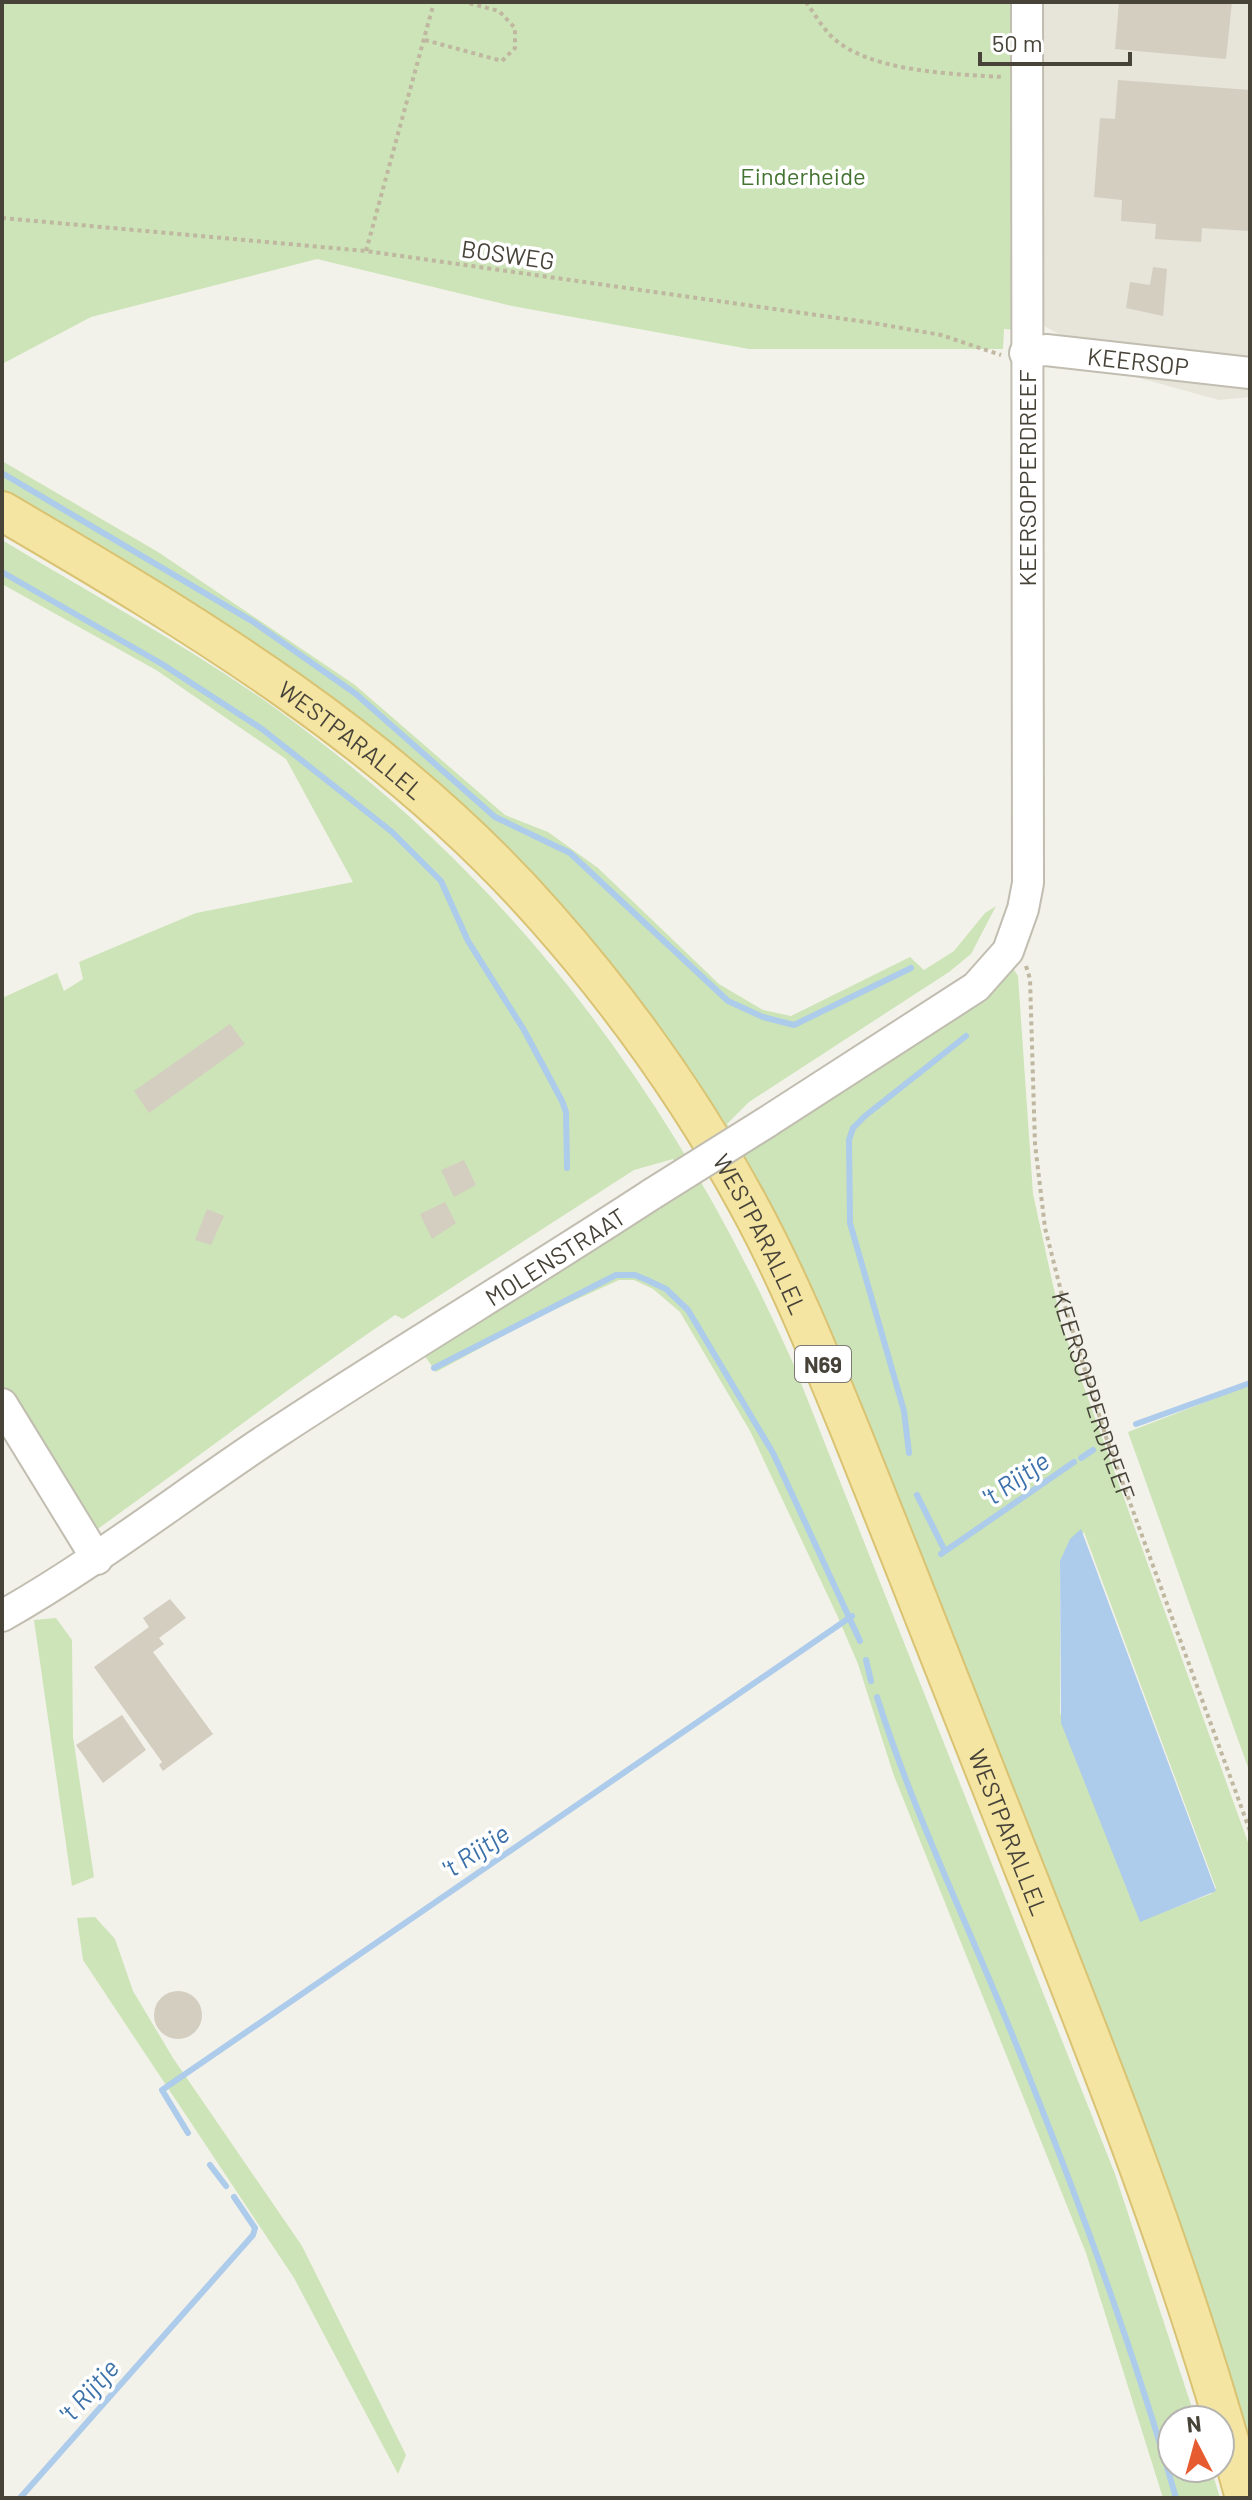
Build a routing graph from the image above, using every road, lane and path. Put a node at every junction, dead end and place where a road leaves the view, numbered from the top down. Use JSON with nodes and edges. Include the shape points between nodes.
{"nodes":[{"id":1,"x":434,"y":2,"type":"edge"},
{"id":2,"x":464,"y":2,"type":"edge"},
{"id":3,"x":806,"y":2,"type":"edge"},
{"id":4,"x":1027,"y":2,"type":"edge"},
{"id":5,"x":424,"y":40,"type":"junction"},
{"id":6,"x":1025,"y":79,"type":"junction"},
{"id":7,"x":2,"y":218,"type":"edge"},
{"id":8,"x":366,"y":251,"type":"junction"},
{"id":9,"x":1015,"y":355,"type":"junction"},
{"id":10,"x":1250,"y":373,"type":"edge"},
{"id":11,"x":2,"y":511,"type":"edge"},
{"id":12,"x":2,"y":533,"type":"edge"},
{"id":13,"x":1008,"y":951,"type":"junction"},
{"id":14,"x":2,"y":1404,"type":"edge"},
{"id":15,"x":97,"y":1559,"type":"junction"},
{"id":16,"x":2,"y":1616,"type":"edge"},
{"id":17,"x":1250,"y":1831,"type":"edge"},
{"id":18,"x":1197,"y":2404,"type":"edge"},
{"id":19,"x":1245,"y":2498,"type":"edge"}],
"edges":[{"from":1,"to":5,"type":"path"},
{"from":2,"to":5,"type":"path","via":[[499,11],[515,28],[515,48],[502,61]]},
{"from":3,"to":6,"type":"path","via":[[831,37],[858,55],[940,74]]},
{"from":4,"to":6,"type":"street","name":"KEERSOPPERDREEF"},
{"from":5,"to":8,"type":"path"},
{"from":6,"to":9,"type":"street","name":"KEERSOPPERDREEF"},
{"from":7,"to":8,"type":"path","name":"BOSWEG"},
{"from":8,"to":9,"type":"path","name":"BOSWEG","via":[[873,323]]},
{"from":9,"to":10,"type":"street","name":"KEERSOP","via":[[1046,350]]},
{"from":9,"to":13,"type":"street","name":"KEERSOPPERDREEF","via":[[1028,883]]},
{"from":11,"to":19,"type":"main road","name":"WESTPARALLEL","number":"N69","via":[[225,645],[391,766],[459,826],[544,915],[607,988],[693,1111],[751,1209],[870,1480],[1140,2168]]},
{"from":12,"to":18,"type":"main road","name":"WESTPARALLEL","number":"N69","via":[[225,667],[312,728],[436,831],[588,998],[673,1120],[734,1219],[811,1387],[1071,2039]]},
{"from":13,"to":15,"type":"street","name":"MOLENSTRAAT","bridge":true,"via":[[976,987],[373,1368]]},
{"from":13,"to":17,"type":"path","name":"KEERSOPPERDREEF","via":[[1023,963],[1030,979],[1035,1144],[1045,1228],[1064,1303],[1106,1437]]},
{"from":14,"to":15,"type":"street"},
{"from":15,"to":16,"type":"street","name":"MOLENSTRAAT"}]}
